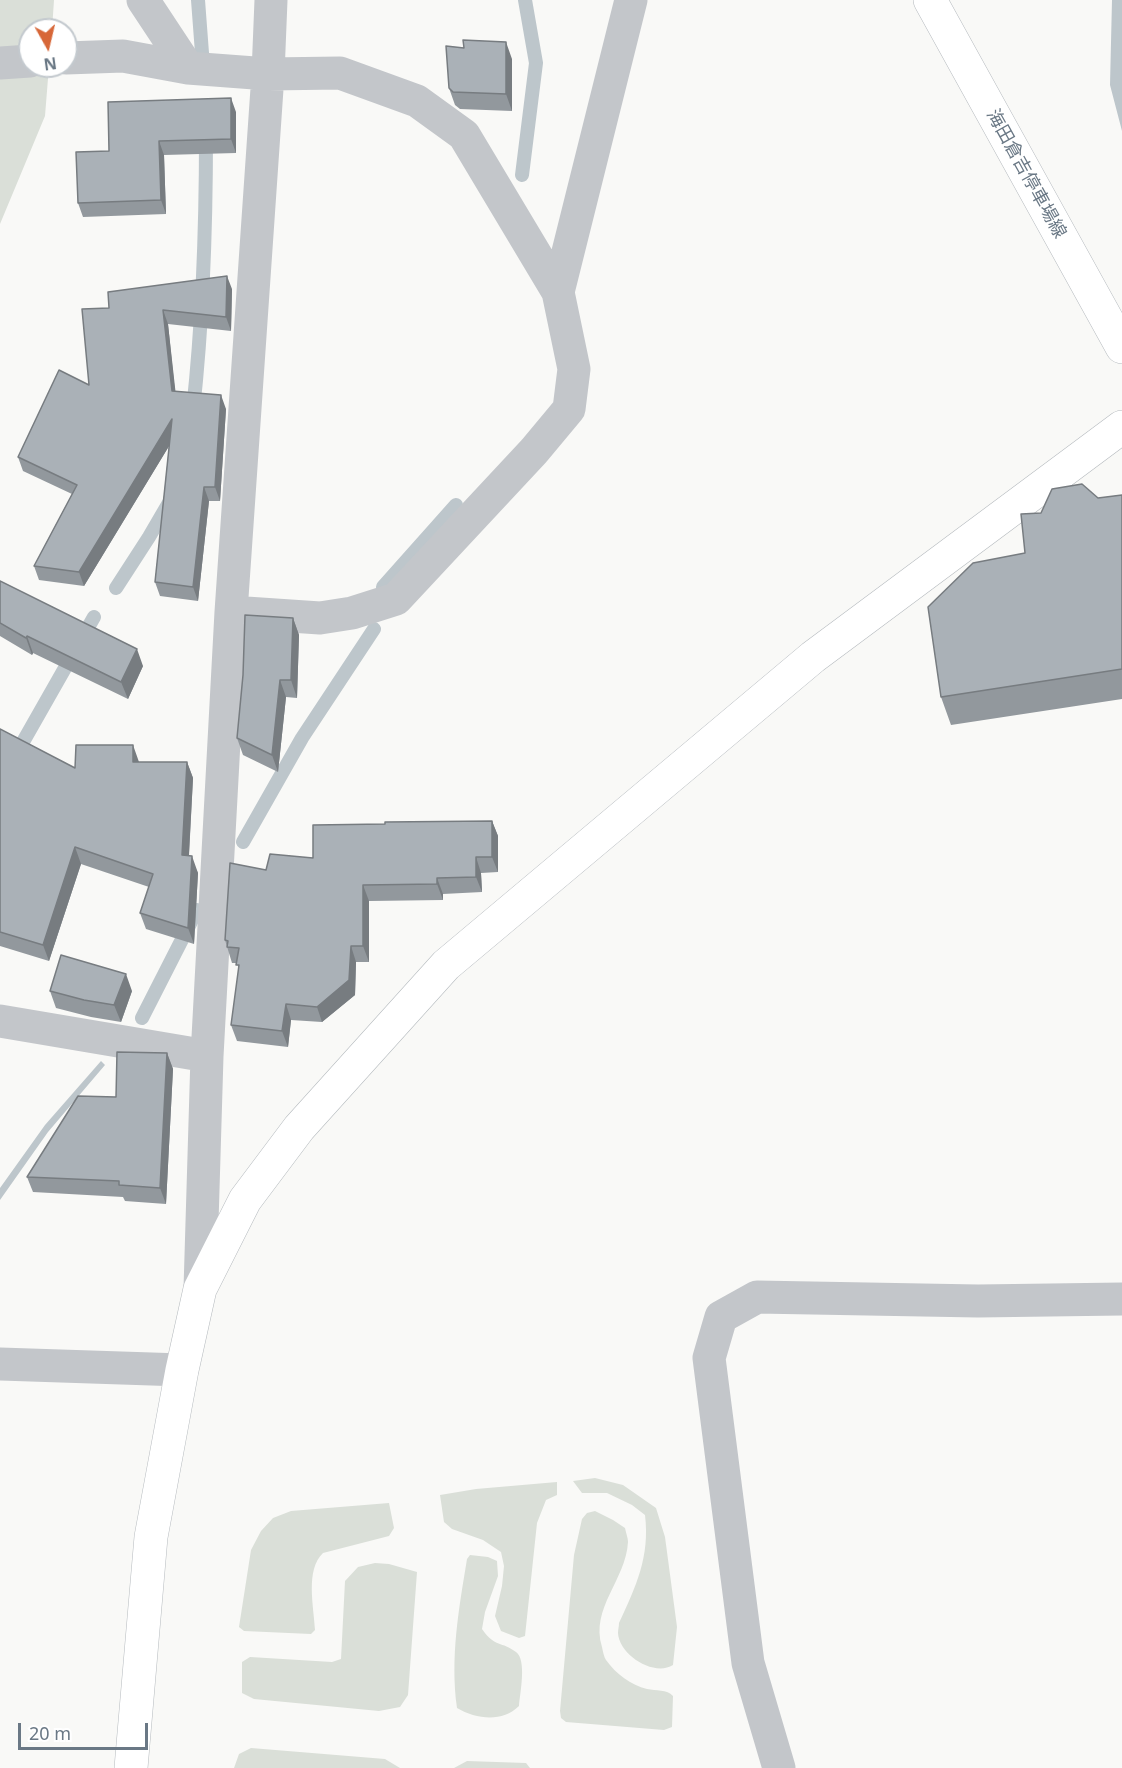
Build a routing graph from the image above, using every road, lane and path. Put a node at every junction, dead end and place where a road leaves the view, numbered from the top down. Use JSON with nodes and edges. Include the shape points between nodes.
{"nodes":[{"id":1,"x":143,"y":0,"type":"edge"},
{"id":2,"x":271,"y":0,"type":"edge"},
{"id":3,"x":631,"y":0,"type":"edge"},
{"id":4,"x":930,"y":0,"type":"edge"},
{"id":5,"x":78,"y":58,"type":"edge"},
{"id":6,"x":18,"y":62,"type":"edge"},
{"id":7,"x":0,"y":63,"type":"edge"},
{"id":8,"x":188,"y":68,"type":"junction"},
{"id":9,"x":268,"y":74,"type":"junction"},
{"id":10,"x":558,"y":292,"type":"junction"},
{"id":11,"x":1122,"y":347,"type":"edge"},
{"id":12,"x":1122,"y":428,"type":"edge"},
{"id":13,"x":231,"y":612,"type":"junction"},
{"id":14,"x":0,"y":1022,"type":"edge"},
{"id":15,"x":207,"y":1056,"type":"junction"},
{"id":16,"x":200,"y":1289,"type":"junction"},
{"id":17,"x":1122,"y":1299,"type":"edge"},
{"id":18,"x":0,"y":1364,"type":"edge"},
{"id":19,"x":182,"y":1370,"type":"junction"},
{"id":20,"x":131,"y":1768,"type":"edge"},
{"id":21,"x":780,"y":1768,"type":"edge"}],
"edges":[{"from":1,"to":8,"type":"street"},
{"from":2,"to":9,"type":"street"},
{"from":3,"to":10,"type":"street"},
{"from":4,"to":11,"type":"street","name":"海田倉吉停車場線"},
{"from":5,"to":8,"type":"street","via":[[123,56]]},
{"from":6,"to":7,"type":"street"},
{"from":8,"to":9,"type":"street"},
{"from":9,"to":10,"type":"street","via":[[340,73],[417,101],[464,135]]},
{"from":9,"to":13,"type":"street"},
{"from":10,"to":13,"type":"street","via":[[574,369],[569,409],[396,599],[320,618]]},
{"from":12,"to":16,"type":"street","via":[[813,657],[446,965],[299,1128],[245,1200]]},
{"from":13,"to":15,"type":"street"},
{"from":14,"to":15,"type":"street"},
{"from":15,"to":16,"type":"street"},
{"from":16,"to":19,"type":"street"},
{"from":17,"to":21,"type":"street","via":[[757,1297],[722,1317],[709,1358],[748,1663]]},
{"from":18,"to":19,"type":"street"},
{"from":19,"to":20,"type":"street","via":[[151,1537]]}]}
